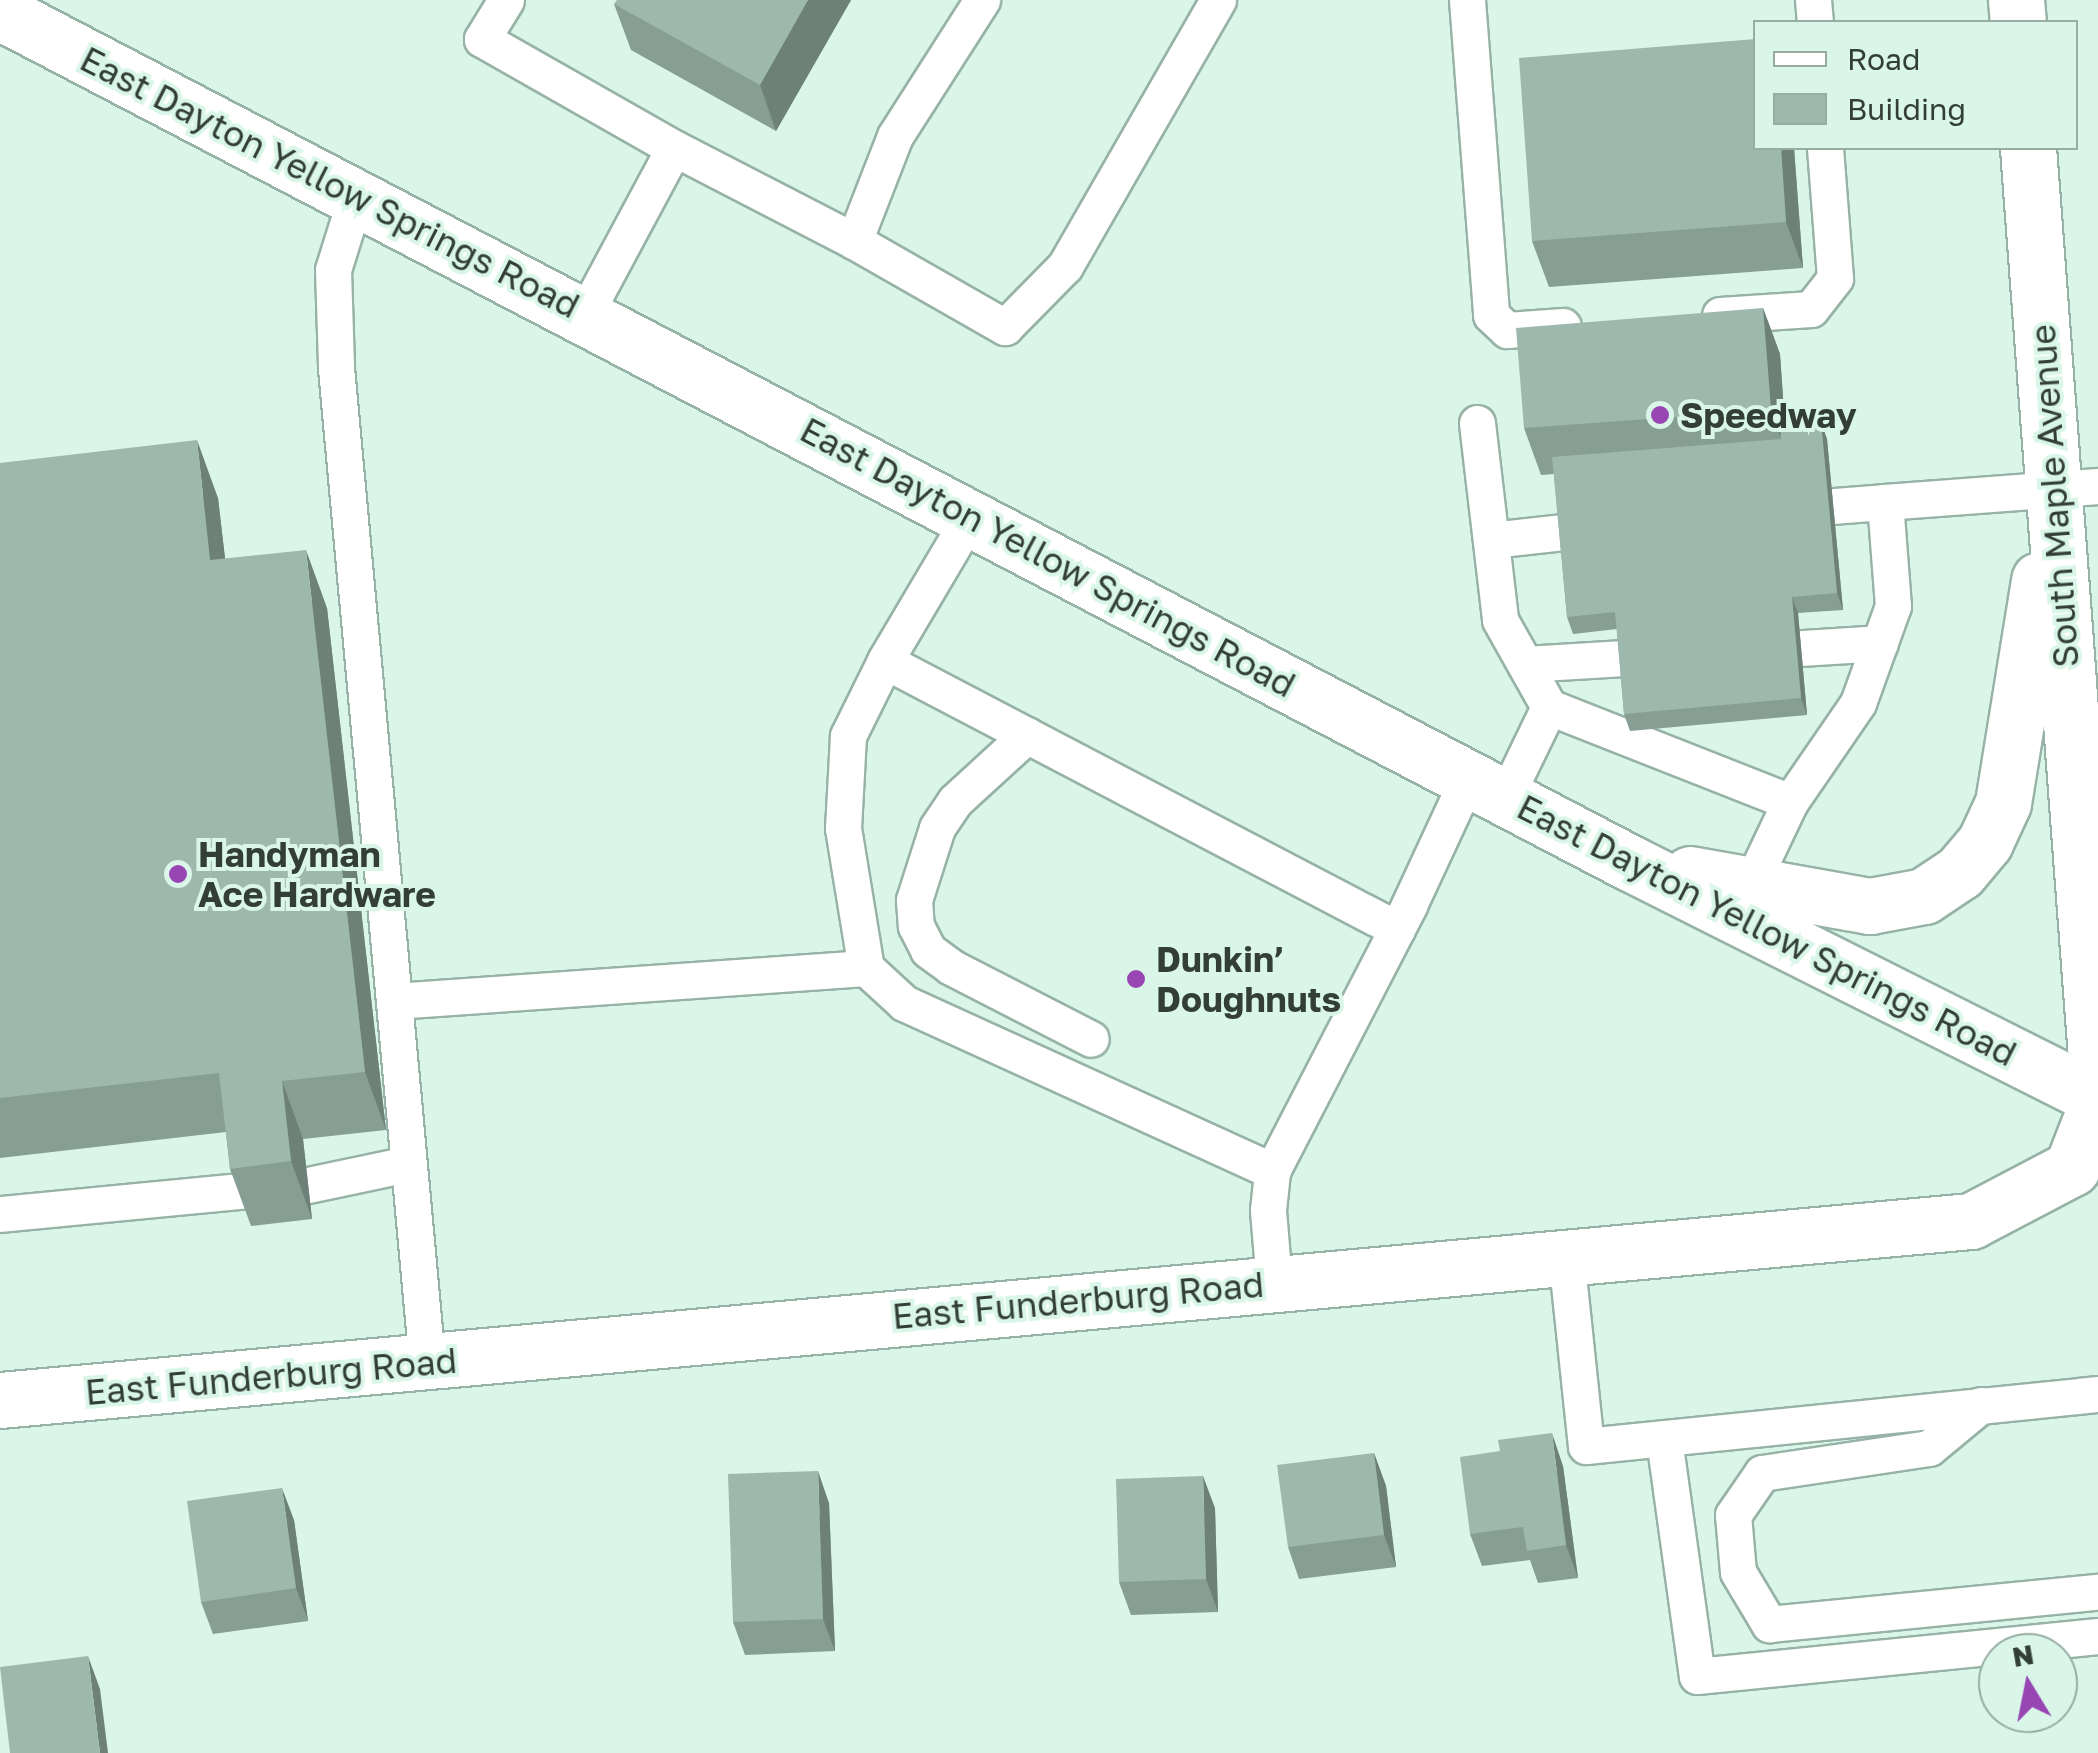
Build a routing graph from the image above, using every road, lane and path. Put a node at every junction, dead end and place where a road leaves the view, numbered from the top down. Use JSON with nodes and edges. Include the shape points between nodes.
{"nodes":[{"id":1,"x":506,"y":0,"type":"edge"},
{"id":2,"x":982,"y":0,"type":"edge"},
{"id":3,"x":1218,"y":0,"type":"edge"},
{"id":4,"x":1467,"y":0,"type":"edge"},
{"id":5,"x":4,"y":8,"type":"edge"},
{"id":6,"x":674,"y":148,"type":"junction"},
{"id":7,"x":1825,"y":150,"type":"edge"},
{"id":8,"x":2028,"y":150,"type":"edge"},
{"id":9,"x":356,"y":196,"type":"junction"},
{"id":10,"x":854,"y":241,"type":"junction"},
{"id":11,"x":585,"y":314,"type":"junction"},
{"id":12,"x":1678,"y":318,"type":"edge"},
{"id":13,"x":1602,"y":324,"type":"edge"},
{"id":14,"x":1477,"y":423,"type":"dead end"},
{"id":15,"x":2076,"y":487,"type":"edge"},
{"id":16,"x":1885,"y":502,"type":"junction"},
{"id":17,"x":1834,"y":506,"type":"dead end"},
{"id":18,"x":970,"y":517,"type":"junction"},
{"id":19,"x":1564,"y":532,"type":"edge"},
{"id":20,"x":1491,"y":540,"type":"junction"},
{"id":21,"x":1880,"y":643,"type":"junction"},
{"id":22,"x":1801,"y":648,"type":"edge"},
{"id":23,"x":1624,"y":658,"type":"edge"},
{"id":24,"x":885,"y":661,"type":"junction"},
{"id":25,"x":1525,"y":664,"type":"junction"},
{"id":26,"x":1549,"y":707,"type":"junction"},
{"id":27,"x":2084,"y":708,"type":"edge"},
{"id":28,"x":1026,"y":735,"type":"junction"},
{"id":29,"x":1487,"y":788,"type":"junction"},
{"id":30,"x":1790,"y":802,"type":"junction"},
{"id":31,"x":1630,"y":863,"type":"junction"},
{"id":32,"x":1751,"y":884,"type":"junction"},
{"id":33,"x":1397,"y":929,"type":"junction"},
{"id":34,"x":866,"y":968,"type":"junction"},
{"id":35,"x":394,"y":1002,"type":"junction"},
{"id":36,"x":1092,"y":1039,"type":"dead end"},
{"id":37,"x":2098,"y":1084,"type":"edge"},
{"id":38,"x":2098,"y":1099,"type":"edge"},
{"id":39,"x":408,"y":1164,"type":"junction"},
{"id":40,"x":1272,"y":1171,"type":"junction"},
{"id":41,"x":308,"y":1185,"type":"dead end"},
{"id":42,"x":248,"y":1190,"type":"edge"},
{"id":43,"x":0,"y":1214,"type":"edge"},
{"id":44,"x":1566,"y":1256,"type":"junction"},
{"id":45,"x":1274,"y":1282,"type":"junction"},
{"id":46,"x":427,"y":1362,"type":"junction"},
{"id":47,"x":2098,"y":1394,"type":"edge"},
{"id":48,"x":0,"y":1400,"type":"edge"},
{"id":49,"x":1981,"y":1406,"type":"junction"},
{"id":50,"x":1664,"y":1439,"type":"junction"},
{"id":51,"x":2098,"y":1592,"type":"edge"},
{"id":52,"x":2098,"y":1636,"type":"edge"}],
"edges":[{"from":1,"to":6,"type":"lane","via":[[482,39]]},
{"from":2,"to":10,"type":"lane","via":[[895,136]]},
{"from":3,"to":10,"type":"lane","via":[[1065,266],[1005,326]]},
{"from":4,"to":13,"type":"lane","via":[[1491,315],[1507,330]]},
{"from":5,"to":9,"type":"main road","name":"East Dayton Yellow Springs Road"},
{"from":6,"to":10,"type":"lane"},
{"from":6,"to":11,"type":"lane"},
{"from":7,"to":12,"type":"lane","via":[[1835,278],[1811,309]]},
{"from":8,"to":15,"type":"main road","name":"South Maple Avenue"},
{"from":9,"to":11,"type":"main road","name":"East Dayton Yellow Springs Road"},
{"from":9,"to":35,"type":"lane","via":[[333,270],[336,368]]},
{"from":11,"to":18,"type":"main road","name":"East Dayton Yellow Springs Road"},
{"from":14,"to":20,"type":"lane"},
{"from":15,"to":16,"type":"lane"},
{"from":15,"to":27,"type":"main road","name":"South Maple Avenue"},
{"from":15,"to":32,"type":"main road","via":[[2003,803],[1986,842],[1940,887],[1893,904],[1870,906]]},
{"from":16,"to":17,"type":"lane"},
{"from":16,"to":21,"type":"lane","via":[[1894,606]]},
{"from":18,"to":24,"type":"lane"},
{"from":18,"to":29,"type":"main road","name":"East Dayton Yellow Springs Road"},
{"from":19,"to":20,"type":"lane"},
{"from":20,"to":25,"type":"lane","via":[[1500,620]]},
{"from":21,"to":22,"type":"lane"},
{"from":21,"to":30,"type":"lane","via":[[1858,703]]},
{"from":23,"to":25,"type":"lane"},
{"from":24,"to":28,"type":"lane"},
{"from":24,"to":34,"type":"lane","via":[[848,736],[843,828]]},
{"from":25,"to":26,"type":"lane"},
{"from":26,"to":29,"type":"lane"},
{"from":26,"to":30,"type":"lane"},
{"from":27,"to":37,"type":"main road","name":"South Maple Avenue"},
{"from":28,"to":33,"type":"lane"},
{"from":28,"to":36,"type":"lane","via":[[955,801],[937,828],[914,900],[916,926],[928,950],[950,967]]},
{"from":29,"to":31,"type":"main road","name":"East Dayton Yellow Springs Road"},
{"from":29,"to":33,"type":"lane"},
{"from":30,"to":32,"type":"lane"},
{"from":31,"to":32,"type":"main road"},
{"from":31,"to":38,"type":"main road","name":"East Dayton Yellow Springs Road"},
{"from":33,"to":40,"type":"lane"},
{"from":34,"to":35,"type":"lane"},
{"from":34,"to":40,"type":"lane","via":[[904,1004]]},
{"from":35,"to":39,"type":"lane"},
{"from":38,"to":44,"type":"main road","name":"East Funderburg Road","via":[[2072,1168],[1971,1221]]},
{"from":39,"to":41,"type":"lane"},
{"from":39,"to":46,"type":"lane"},
{"from":40,"to":45,"type":"lane"},
{"from":42,"to":43,"type":"lane"},
{"from":44,"to":45,"type":"main road","name":"East Funderburg Road"},
{"from":44,"to":50,"type":"lane","via":[[1586,1446]]},
{"from":45,"to":46,"type":"main road","name":"East Funderburg Road"},
{"from":46,"to":48,"type":"main road","name":"East Funderburg Road"},
{"from":47,"to":49,"type":"lane"},
{"from":49,"to":50,"type":"lane"},
{"from":49,"to":51,"type":"lane","via":[[1928,1448],[1762,1473],[1733,1515],[1738,1572],[1769,1624]]},
{"from":50,"to":52,"type":"lane","via":[[1697,1676]]}]}
